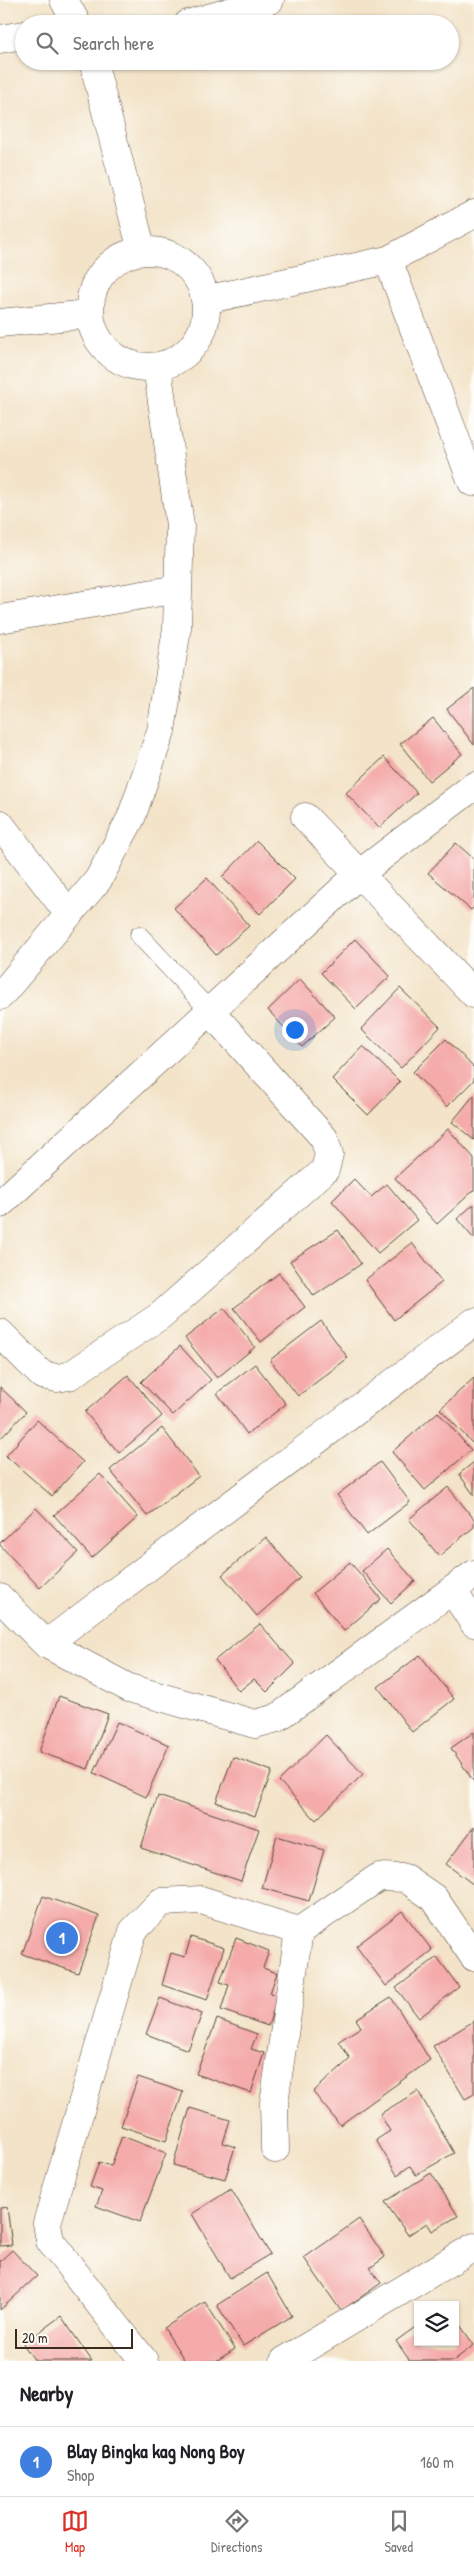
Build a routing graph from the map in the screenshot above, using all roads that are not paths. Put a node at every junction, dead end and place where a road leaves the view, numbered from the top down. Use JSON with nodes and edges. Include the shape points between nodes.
{"nodes":[{"id":1,"x":64,"y":0,"type":"edge"},
{"id":2,"x":270,"y":0,"type":"edge"},
{"id":3,"x":72,"y":15,"type":"edge"},
{"id":4,"x":219,"y":15,"type":"edge"},
{"id":5,"x":15,"y":37,"type":"edge"},
{"id":6,"x":0,"y":39,"type":"edge"},
{"id":7,"x":95,"y":70,"type":"edge"},
{"id":8,"x":474,"y":214,"type":"edge"},
{"id":9,"x":142,"y":251,"type":"junction"},
{"id":10,"x":388,"y":260,"type":"junction"},
{"id":11,"x":205,"y":300,"type":"junction"},
{"id":12,"x":90,"y":314,"type":"junction"},
{"id":13,"x":0,"y":323,"type":"edge"},
{"id":14,"x":157,"y":367,"type":"junction"},
{"id":15,"x":472,"y":482,"type":"dead end"},
{"id":16,"x":178,"y":589,"type":"junction"},
{"id":17,"x":0,"y":619,"type":"edge"},
{"id":18,"x":474,"y":786,"type":"edge"},
{"id":19,"x":305,"y":816,"type":"dead end"},
{"id":20,"x":0,"y":824,"type":"edge"},
{"id":21,"x":358,"y":874,"type":"junction"},
{"id":22,"x":69,"y":914,"type":"junction"},
{"id":23,"x":139,"y":935,"type":"dead end"},
{"id":24,"x":474,"y":994,"type":"edge"},
{"id":25,"x":0,"y":996,"type":"edge"},
{"id":26,"x":210,"y":1010,"type":"junction"},
{"id":27,"x":0,"y":1204,"type":"edge"},
{"id":28,"x":474,"y":1322,"type":"edge"},
{"id":29,"x":0,"y":1333,"type":"edge"},
{"id":30,"x":474,"y":1574,"type":"edge"},
{"id":31,"x":452,"y":1590,"type":"junction"},
{"id":32,"x":0,"y":1598,"type":"edge"},
{"id":33,"x":474,"y":1623,"type":"edge"},
{"id":34,"x":46,"y":1644,"type":"junction"},
{"id":35,"x":299,"y":1931,"type":"junction"},
{"id":36,"x":474,"y":1957,"type":"edge"},
{"id":37,"x":275,"y":2149,"type":"dead end"},
{"id":38,"x":474,"y":2247,"type":"edge"},
{"id":39,"x":144,"y":2361,"type":"edge"},
{"id":40,"x":284,"y":2361,"type":"edge"}],
"edges":[{"from":1,"to":3,"type":"street"},
{"from":2,"to":4,"type":"street"},
{"from":5,"to":6,"type":"street"},
{"from":7,"to":9,"type":"street"},
{"from":8,"to":10,"type":"street"},
{"from":9,"to":11,"type":"street","via":[[176,258],[190,268],[200,283]]},
{"from":9,"to":12,"type":"street","via":[[125,256],[98,280]]},
{"from":10,"to":11,"type":"street"},
{"from":10,"to":15,"type":"street"},
{"from":11,"to":14,"type":"street","via":[[206,318],[190,351],[175,362]]},
{"from":12,"to":13,"type":"street"},
{"from":12,"to":14,"type":"street","via":[[94,332],[120,361],[138,367]]},
{"from":14,"to":16,"type":"street","via":[[180,525]]},
{"from":16,"to":17,"type":"street"},
{"from":16,"to":22,"type":"street","via":[[177,628],[161,730],[131,818],[98,880]]},
{"from":18,"to":21,"type":"street"},
{"from":19,"to":21,"type":"street"},
{"from":20,"to":22,"type":"street"},
{"from":21,"to":24,"type":"street"},
{"from":21,"to":26,"type":"street"},
{"from":22,"to":25,"type":"street"},
{"from":23,"to":26,"type":"lane"},
{"from":26,"to":27,"type":"street"},
{"from":26,"to":29,"type":"street","via":[[324,1138],[330,1154],[325,1170],[160,1316],[69,1376],[42,1375]]},
{"from":28,"to":34,"type":"street"},
{"from":30,"to":31,"type":"street"},
{"from":31,"to":33,"type":"street"},
{"from":31,"to":34,"type":"street","via":[[277,1718],[255,1724],[129,1688]]},
{"from":32,"to":34,"type":"street"},
{"from":35,"to":36,"type":"street","via":[[379,1877],[405,1878],[434,1898]]},
{"from":35,"to":37,"type":"street","via":[[274,2103]]},
{"from":35,"to":39,"type":"street","via":[[201,1900],[161,1902],[133,1931],[47,2223],[54,2247]]},
{"from":38,"to":40,"type":"street"}]}
